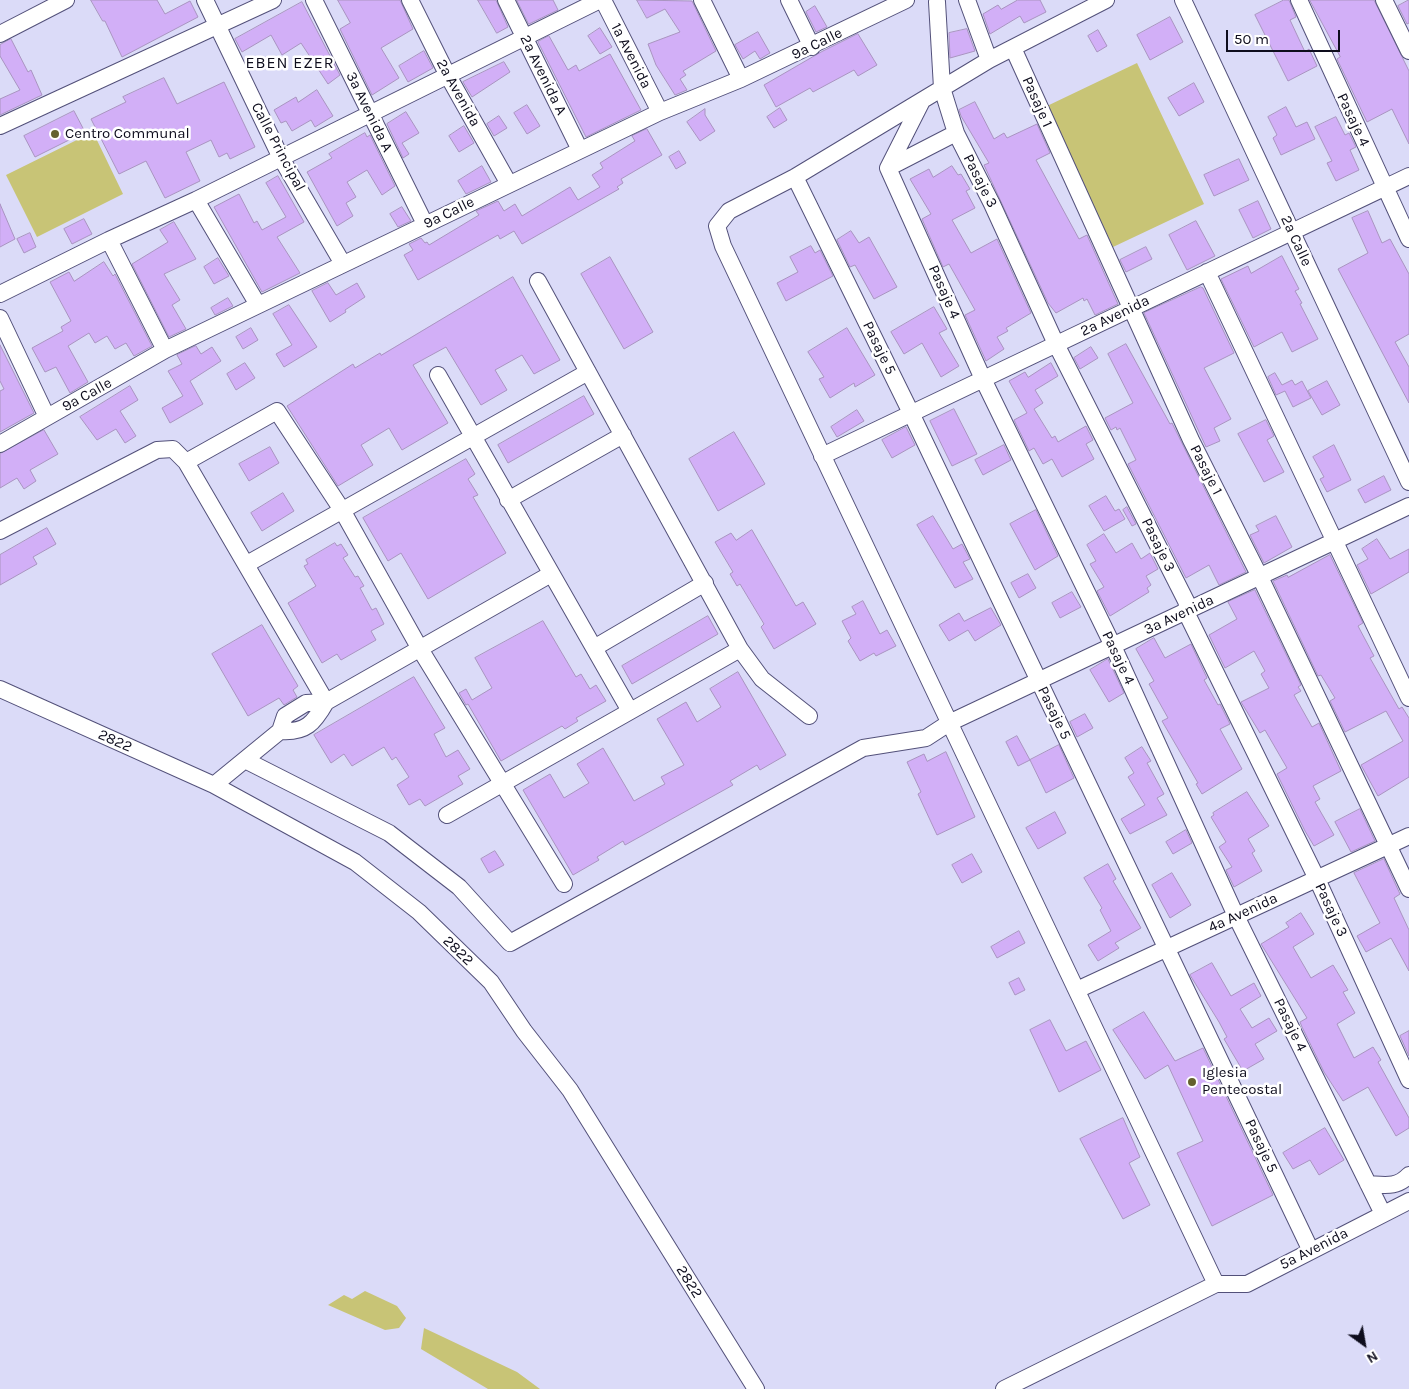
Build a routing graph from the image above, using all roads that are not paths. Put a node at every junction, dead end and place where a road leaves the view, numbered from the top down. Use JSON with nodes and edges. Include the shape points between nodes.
{"nodes":[{"id":1,"x":66,"y":0,"type":"edge"},
{"id":2,"x":205,"y":0,"type":"edge"},
{"id":3,"x":273,"y":0,"type":"edge"},
{"id":4,"x":314,"y":0,"type":"edge"},
{"id":5,"x":410,"y":0,"type":"edge"},
{"id":6,"x":506,"y":0,"type":"edge"},
{"id":7,"x":601,"y":0,"type":"edge"},
{"id":8,"x":702,"y":0,"type":"edge"},
{"id":9,"x":789,"y":0,"type":"edge"},
{"id":10,"x":906,"y":0,"type":"edge"},
{"id":11,"x":967,"y":0,"type":"edge"},
{"id":12,"x":1106,"y":0,"type":"edge"},
{"id":13,"x":1183,"y":0,"type":"edge"},
{"id":14,"x":1299,"y":0,"type":"edge"},
{"id":15,"x":1384,"y":0,"type":"edge"},
{"id":16,"x":938,"y":1,"type":"edge"},
{"id":17,"x":218,"y":27,"type":"junction"},
{"id":18,"x":0,"y":34,"type":"edge"},
{"id":19,"x":524,"y":38,"type":"junction"},
{"id":20,"x":812,"y":47,"type":"junction"},
{"id":21,"x":1013,"y":48,"type":"junction"},
{"id":22,"x":1409,"y":52,"type":"edge"},
{"id":23,"x":989,"y":60,"type":"junction"},
{"id":24,"x":448,"y":74,"type":"junction"},
{"id":25,"x":741,"y":79,"type":"junction"},
{"id":26,"x":942,"y":88,"type":"junction"},
{"id":27,"x":922,"y":101,"type":"junction"},
{"id":28,"x":660,"y":112,"type":"junction"},
{"id":29,"x":370,"y":113,"type":"junction"},
{"id":30,"x":0,"y":126,"type":"edge"},
{"id":31,"x":956,"y":133,"type":"junction"},
{"id":32,"x":580,"y":150,"type":"junction"},
{"id":33,"x":281,"y":158,"type":"junction"},
{"id":34,"x":888,"y":168,"type":"junction"},
{"id":35,"x":1409,"y":176,"type":"edge"},
{"id":36,"x":795,"y":177,"type":"junction"},
{"id":37,"x":509,"y":184,"type":"junction"},
{"id":38,"x":1384,"y":187,"type":"junction"},
{"id":39,"x":196,"y":200,"type":"junction"},
{"id":40,"x":425,"y":224,"type":"junction"},
{"id":41,"x":1292,"y":231,"type":"junction"},
{"id":42,"x":1409,"y":239,"type":"edge"},
{"id":43,"x":108,"y":240,"type":"junction"},
{"id":44,"x":343,"y":264,"type":"junction"},
{"id":45,"x":1207,"y":272,"type":"junction"},
{"id":46,"x":538,"y":281,"type":"dead end"},
{"id":47,"x":0,"y":294,"type":"edge"},
{"id":48,"x":258,"y":305,"type":"junction"},
{"id":49,"x":1131,"y":308,"type":"junction"},
{"id":50,"x":0,"y":318,"type":"edge"},
{"id":51,"x":1056,"y":344,"type":"junction"},
{"id":52,"x":165,"y":350,"type":"junction"},
{"id":53,"x":588,"y":372,"type":"junction"},
{"id":54,"x":438,"y":375,"type":"dead end"},
{"id":55,"x":982,"y":379,"type":"junction"},
{"id":56,"x":911,"y":413,"type":"junction"},
{"id":57,"x":47,"y":417,"type":"junction"},
{"id":58,"x":623,"y":435,"type":"junction"},
{"id":59,"x":472,"y":437,"type":"junction"},
{"id":60,"x":0,"y":444,"type":"edge"},
{"id":61,"x":822,"y":456,"type":"junction"},
{"id":62,"x":186,"y":462,"type":"junction"},
{"id":63,"x":1409,"y":482,"type":"edge"},
{"id":64,"x":508,"y":500,"type":"junction"},
{"id":65,"x":1409,"y":506,"type":"edge"},
{"id":66,"x":342,"y":510,"type":"junction"},
{"id":67,"x":0,"y":530,"type":"edge"},
{"id":68,"x":1334,"y":542,"type":"junction"},
{"id":69,"x":247,"y":564,"type":"junction"},
{"id":70,"x":551,"y":574,"type":"junction"},
{"id":71,"x":1260,"y":577,"type":"junction"},
{"id":72,"x":704,"y":583,"type":"junction"},
{"id":73,"x":1186,"y":612,"type":"junction"},
{"id":74,"x":1113,"y":646,"type":"junction"},
{"id":75,"x":594,"y":648,"type":"junction"},
{"id":76,"x":420,"y":649,"type":"junction"},
{"id":77,"x":740,"y":649,"type":"junction"},
{"id":78,"x":1039,"y":681,"type":"junction"},
{"id":79,"x":0,"y":688,"type":"edge"},
{"id":80,"x":1409,"y":698,"type":"edge"},
{"id":81,"x":326,"y":702,"type":"junction"},
{"id":82,"x":630,"y":711,"type":"junction"},
{"id":83,"x":809,"y":716,"type":"dead end"},
{"id":84,"x":949,"y":724,"type":"junction"},
{"id":85,"x":245,"y":760,"type":"junction"},
{"id":86,"x":214,"y":785,"type":"junction"},
{"id":87,"x":501,"y":785,"type":"junction"},
{"id":88,"x":448,"y":815,"type":"dead end"},
{"id":89,"x":1409,"y":836,"type":"edge"},
{"id":90,"x":1389,"y":846,"type":"junction"},
{"id":91,"x":1316,"y":879,"type":"junction"},
{"id":92,"x":564,"y":884,"type":"dead end"},
{"id":93,"x":1409,"y":889,"type":"edge"},
{"id":94,"x":1236,"y":916,"type":"junction"},
{"id":95,"x":1168,"y":948,"type":"junction"},
{"id":96,"x":1078,"y":990,"type":"junction"},
{"id":97,"x":1409,"y":1080,"type":"edge"},
{"id":98,"x":1409,"y":1175,"type":"edge"},
{"id":99,"x":1368,"y":1184,"type":"junction"},
{"id":100,"x":1409,"y":1201,"type":"edge"},
{"id":101,"x":1383,"y":1214,"type":"junction"},
{"id":102,"x":1311,"y":1251,"type":"junction"},
{"id":103,"x":1216,"y":1284,"type":"junction"},
{"id":104,"x":756,"y":1389,"type":"edge"},
{"id":105,"x":1004,"y":1389,"type":"edge"}],
"edges":[{"from":1,"to":18,"type":"street"},
{"from":2,"to":17,"type":"street","name":"Calle Principal"},
{"from":3,"to":17,"type":"street"},
{"from":4,"to":29,"type":"street","name":"3a Avenida A"},
{"from":5,"to":24,"type":"street","name":"2a Avenida"},
{"from":6,"to":19,"type":"street","name":"2a Avenida A"},
{"from":7,"to":19,"type":"street"},
{"from":7,"to":28,"type":"street","name":"1a Avenida"},
{"from":8,"to":25,"type":"street"},
{"from":9,"to":20,"type":"street"},
{"from":10,"to":20,"type":"street","name":"9a Calle"},
{"from":11,"to":23,"type":"street"},
{"from":12,"to":21,"type":"street"},
{"from":13,"to":41,"type":"street","name":"2a Calle"},
{"from":14,"to":38,"type":"street","name":"Pasaje 4"},
{"from":15,"to":22,"type":"street"},
{"from":16,"to":26,"type":"street","name":"Pasaje 3"},
{"from":17,"to":30,"type":"street"},
{"from":17,"to":33,"type":"street","name":"Calle Principal"},
{"from":19,"to":24,"type":"street"},
{"from":19,"to":32,"type":"street","name":"2a Avenida A"},
{"from":20,"to":25,"type":"street","name":"9a Calle"},
{"from":21,"to":23,"type":"street"},
{"from":21,"to":49,"type":"street","name":"Pasaje 1"},
{"from":23,"to":26,"type":"street"},
{"from":24,"to":29,"type":"street"},
{"from":24,"to":37,"type":"street","name":"2a Avenida"},
{"from":25,"to":28,"type":"street","name":"9a Calle"},
{"from":26,"to":27,"type":"street"},
{"from":26,"to":31,"type":"street","name":"Pasaje 3"},
{"from":27,"to":34,"type":"street"},
{"from":27,"to":36,"type":"street"},
{"from":28,"to":32,"type":"street","name":"9a Calle"},
{"from":29,"to":33,"type":"street"},
{"from":29,"to":40,"type":"street","name":"3a Avenida A"},
{"from":31,"to":34,"type":"street"},
{"from":31,"to":51,"type":"street","name":"Pasaje 3"},
{"from":32,"to":37,"type":"street","name":"9a Calle"},
{"from":33,"to":39,"type":"street"},
{"from":33,"to":44,"type":"street","name":"Calle Principal"},
{"from":34,"to":55,"type":"street","name":"Pasaje 4"},
{"from":35,"to":38,"type":"street","name":"2a Avenida"},
{"from":36,"to":56,"type":"street","name":"Pasaje 5"},
{"from":36,"to":61,"type":"street","via":[[728,211],[717,226],[723,246]]},
{"from":37,"to":40,"type":"street","name":"9a Calle"},
{"from":38,"to":41,"type":"street","name":"2a Avenida"},
{"from":38,"to":42,"type":"street","name":"Pasaje 4"},
{"from":39,"to":43,"type":"street"},
{"from":39,"to":48,"type":"street"},
{"from":40,"to":44,"type":"street","name":"9a Calle"},
{"from":41,"to":45,"type":"street","name":"2a Avenida"},
{"from":41,"to":63,"type":"street","name":"2a Calle"},
{"from":43,"to":47,"type":"street"},
{"from":43,"to":52,"type":"street"},
{"from":44,"to":48,"type":"street","name":"9a Calle"},
{"from":45,"to":49,"type":"street","name":"2a Avenida"},
{"from":45,"to":68,"type":"street"},
{"from":46,"to":53,"type":"street"},
{"from":48,"to":52,"type":"street","name":"9a Calle"},
{"from":49,"to":51,"type":"street","name":"2a Avenida"},
{"from":49,"to":71,"type":"street","name":"Pasaje 1","via":[[1191,440]]},
{"from":50,"to":57,"type":"street"},
{"from":51,"to":55,"type":"street","name":"2a Avenida"},
{"from":51,"to":73,"type":"street","name":"Pasaje 3","via":[[1159,545],[1186,603]]},
{"from":52,"to":57,"type":"street","name":"9a Calle"},
{"from":53,"to":58,"type":"street"},
{"from":53,"to":59,"type":"street"},
{"from":54,"to":59,"type":"street"},
{"from":55,"to":56,"type":"street","name":"2a Avenida"},
{"from":55,"to":74,"type":"street","name":"Pasaje 4"},
{"from":56,"to":61,"type":"street","name":"2a Avenida"},
{"from":56,"to":78,"type":"street","name":"Pasaje 5"},
{"from":57,"to":60,"type":"street","name":"9a Calle"},
{"from":58,"to":64,"type":"street"},
{"from":58,"to":72,"type":"street"},
{"from":59,"to":64,"type":"street"},
{"from":59,"to":66,"type":"street"},
{"from":61,"to":84,"type":"street"},
{"from":62,"to":66,"type":"street","via":[[277,411]]},
{"from":62,"to":67,"type":"street","via":[[173,449],[157,450]]},
{"from":62,"to":69,"type":"street"},
{"from":64,"to":70,"type":"street"},
{"from":65,"to":68,"type":"street","name":"3a Avenida"},
{"from":66,"to":69,"type":"street"},
{"from":66,"to":76,"type":"street"},
{"from":68,"to":71,"type":"street","name":"3a Avenida"},
{"from":68,"to":80,"type":"street"},
{"from":69,"to":81,"type":"street"},
{"from":70,"to":75,"type":"street"},
{"from":70,"to":76,"type":"street"},
{"from":71,"to":73,"type":"street","name":"3a Avenida"},
{"from":71,"to":90,"type":"street","name":"Pasaje 1"},
{"from":72,"to":75,"type":"street"},
{"from":72,"to":77,"type":"street"},
{"from":73,"to":74,"type":"street","name":"3a Avenida"},
{"from":73,"to":91,"type":"street","name":"Pasaje 3"},
{"from":74,"to":78,"type":"street","name":"3a Avenida"},
{"from":74,"to":94,"type":"street","name":"Pasaje 4"},
{"from":75,"to":82,"type":"street"},
{"from":76,"to":81,"type":"street"},
{"from":76,"to":87,"type":"street"},
{"from":77,"to":82,"type":"street"},
{"from":77,"to":83,"type":"street","via":[[762,679]]},
{"from":78,"to":84,"type":"street","name":"3a Avenida"},
{"from":78,"to":95,"type":"street","name":"Pasaje 5"},
{"from":79,"to":86,"type":"street","name":"2822"},
{"from":81,"to":85,"type":"street","via":[[306,703],[285,716],[280,731]]},
{"from":82,"to":87,"type":"street"},
{"from":84,"to":85,"type":"street","name":"3a Avenida","via":[[926,738],[863,748],[510,943],[459,887],[389,833]]},
{"from":84,"to":96,"type":"street"},
{"from":85,"to":86,"type":"street"},
{"from":86,"to":104,"type":"street","name":"2822","via":[[355,862],[419,912],[491,982],[570,1090]]},
{"from":87,"to":88,"type":"street"},
{"from":87,"to":92,"type":"street"},
{"from":89,"to":90,"type":"street","name":"4a Avenida"},
{"from":90,"to":91,"type":"street","name":"4a Avenida"},
{"from":90,"to":93,"type":"street","name":"Pasaje 1"},
{"from":91,"to":94,"type":"street","name":"4a Avenida"},
{"from":91,"to":97,"type":"street","name":"Pasaje 3"},
{"from":94,"to":95,"type":"street","name":"4a Avenida"},
{"from":94,"to":99,"type":"street","name":"Pasaje 4"},
{"from":95,"to":96,"type":"street","name":"4a Avenida"},
{"from":95,"to":102,"type":"street","name":"Pasaje 5"},
{"from":96,"to":103,"type":"street"},
{"from":98,"to":99,"type":"street","via":[[1402,1183],[1389,1186]]},
{"from":99,"to":101,"type":"street","name":"Pasaje 4"},
{"from":100,"to":101,"type":"street","name":"5a Avenida"},
{"from":101,"to":102,"type":"street","name":"5a Avenida"},
{"from":102,"to":103,"type":"street","name":"5a Avenida","via":[[1247,1284]]},
{"from":103,"to":105,"type":"street"}]}
